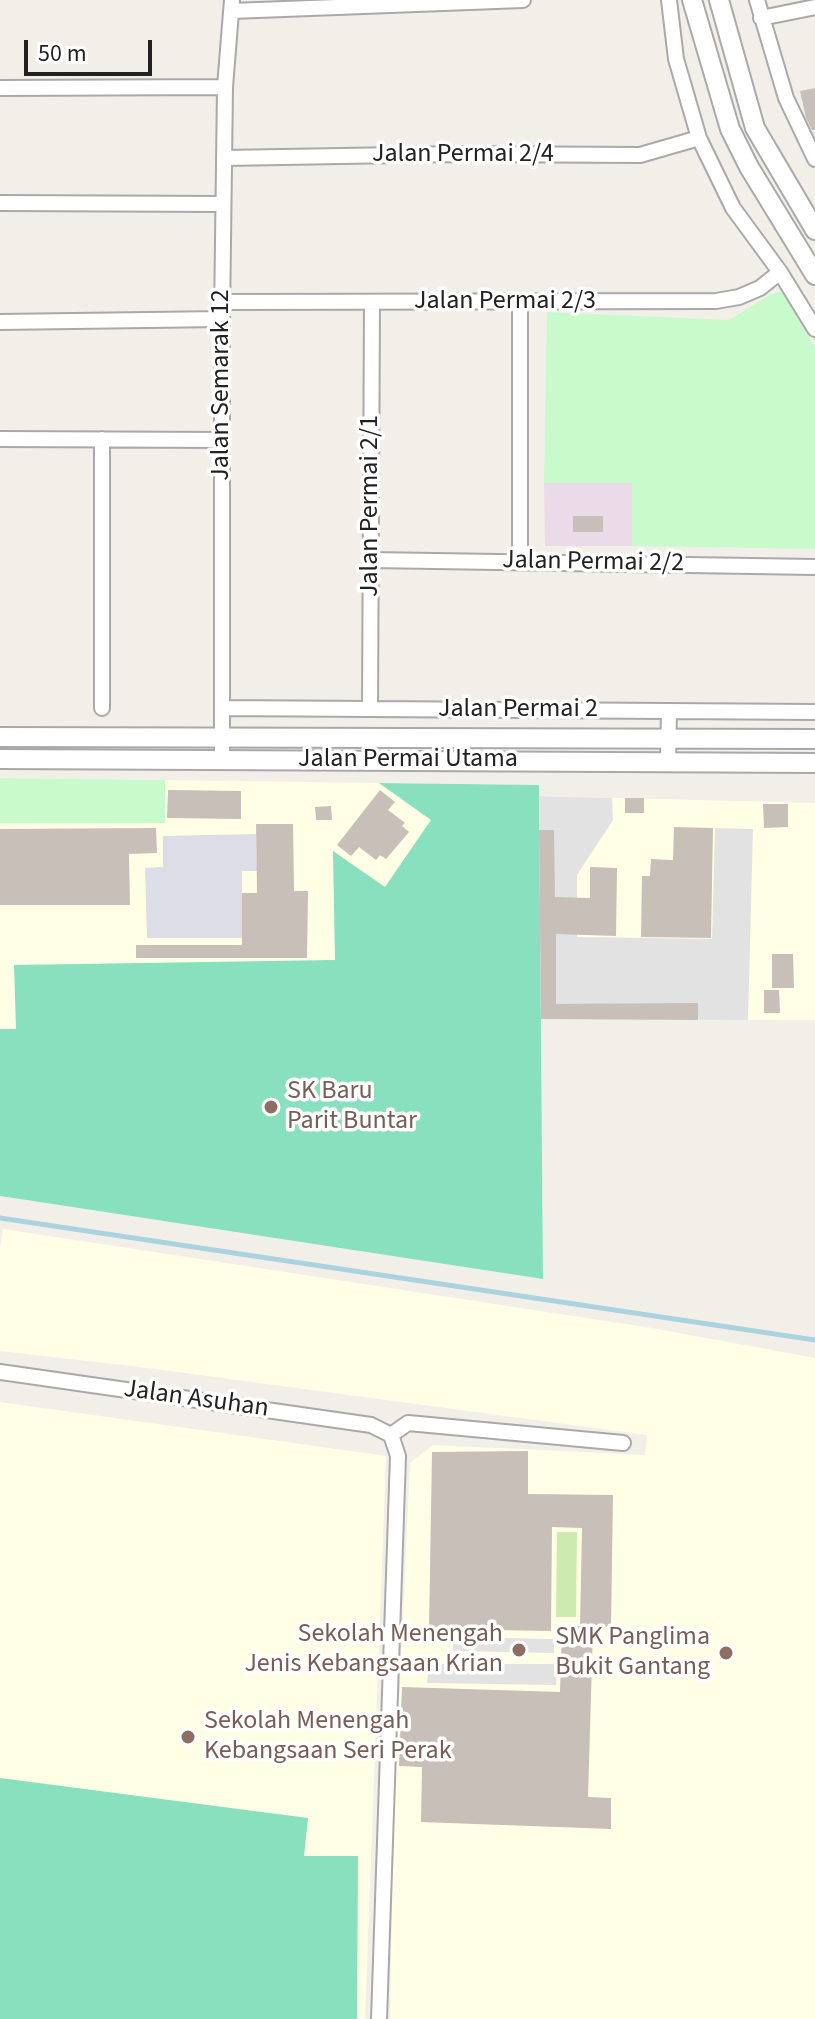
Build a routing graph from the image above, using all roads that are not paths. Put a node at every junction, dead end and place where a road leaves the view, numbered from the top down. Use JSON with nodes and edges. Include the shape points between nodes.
{"nodes":[{"id":1,"x":523,"y":0,"type":"edge"},
{"id":2,"x":669,"y":0,"type":"edge"},
{"id":3,"x":692,"y":0,"type":"edge"},
{"id":4,"x":719,"y":0,"type":"edge"},
{"id":5,"x":757,"y":0,"type":"edge"},
{"id":6,"x":372,"y":3,"type":"edge"},
{"id":7,"x":232,"y":5,"type":"edge"},
{"id":8,"x":815,"y":7,"type":"edge"},
{"id":9,"x":761,"y":18,"type":"junction"},
{"id":10,"x":225,"y":87,"type":"junction"},
{"id":11,"x":0,"y":88,"type":"edge"},
{"id":12,"x":699,"y":138,"type":"junction"},
{"id":13,"x":814,"y":156,"type":"edge"},
{"id":14,"x":224,"y":158,"type":"junction"},
{"id":15,"x":0,"y":203,"type":"edge"},
{"id":16,"x":223,"y":204,"type":"junction"},
{"id":17,"x":815,"y":230,"type":"edge"},
{"id":18,"x":780,"y":272,"type":"junction"},
{"id":19,"x":815,"y":275,"type":"edge"},
{"id":20,"x":222,"y":302,"type":"junction"},
{"id":21,"x":372,"y":302,"type":"junction"},
{"id":22,"x":520,"y":302,"type":"junction"},
{"id":23,"x":222,"y":319,"type":"junction"},
{"id":24,"x":0,"y":322,"type":"edge"},
{"id":25,"x":815,"y":329,"type":"edge"},
{"id":26,"x":0,"y":439,"type":"edge"},
{"id":27,"x":102,"y":439,"type":"junction"},
{"id":28,"x":222,"y":440,"type":"junction"},
{"id":29,"x":371,"y":560,"type":"junction"},
{"id":30,"x":520,"y":562,"type":"junction"},
{"id":31,"x":815,"y":567,"type":"edge"},
{"id":32,"x":102,"y":708,"type":"dead end"},
{"id":33,"x":222,"y":708,"type":"junction"},
{"id":34,"x":370,"y":709,"type":"junction"},
{"id":35,"x":669,"y":711,"type":"junction"},
{"id":36,"x":815,"y":712,"type":"edge"},
{"id":37,"x":0,"y":737,"type":"edge"},
{"id":38,"x":222,"y":738,"type":"junction"},
{"id":39,"x":668,"y":739,"type":"junction"},
{"id":40,"x":815,"y":739,"type":"edge"},
{"id":41,"x":0,"y":759,"type":"edge"},
{"id":42,"x":222,"y":759,"type":"junction"},
{"id":43,"x":668,"y":761,"type":"junction"},
{"id":44,"x":815,"y":763,"type":"edge"},
{"id":45,"x":0,"y":1372,"type":"edge"},
{"id":46,"x":391,"y":1435,"type":"junction"},
{"id":47,"x":623,"y":1443,"type":"dead end"},
{"id":48,"x":379,"y":2019,"type":"edge"}],
"edges":[{"from":1,"to":6,"type":"street"},
{"from":2,"to":12,"type":"street","via":[[676,59]]},
{"from":3,"to":19,"type":"street","via":[[730,129]]},
{"from":4,"to":17,"type":"street","via":[[755,128]]},
{"from":5,"to":9,"type":"street"},
{"from":6,"to":7,"type":"street"},
{"from":7,"to":10,"type":"street","name":"Jalan Semarak 12"},
{"from":8,"to":9,"type":"street"},
{"from":9,"to":13,"type":"street","via":[[786,98]]},
{"from":10,"to":11,"type":"street"},
{"from":10,"to":14,"type":"street","name":"Jalan Semarak 12"},
{"from":12,"to":14,"type":"street","name":"Jalan Permai 2/4","via":[[640,155]]},
{"from":12,"to":18,"type":"street","via":[[733,208]]},
{"from":14,"to":16,"type":"street","name":"Jalan Semarak 12"},
{"from":15,"to":16,"type":"street"},
{"from":16,"to":20,"type":"street","name":"Jalan Semarak 12"},
{"from":18,"to":22,"type":"street","name":"Jalan Permai 2/3","via":[[760,288],[716,301]]},
{"from":18,"to":25,"type":"street"},
{"from":20,"to":21,"type":"street","name":"Jalan Permai 2/3"},
{"from":20,"to":23,"type":"street","name":"Jalan Semarak 12"},
{"from":21,"to":22,"type":"street","name":"Jalan Permai 2/3"},
{"from":21,"to":29,"type":"street","name":"Jalan Permai 2/1"},
{"from":22,"to":30,"type":"street"},
{"from":23,"to":24,"type":"street"},
{"from":23,"to":28,"type":"street","name":"Jalan Semarak 12"},
{"from":26,"to":27,"type":"street"},
{"from":27,"to":28,"type":"street"},
{"from":27,"to":32,"type":"street"},
{"from":28,"to":33,"type":"street","name":"Jalan Semarak 12"},
{"from":29,"to":30,"type":"street","name":"Jalan Permai 2/2"},
{"from":29,"to":34,"type":"street","name":"Jalan Permai 2/1"},
{"from":30,"to":31,"type":"street","name":"Jalan Permai 2/2"},
{"from":33,"to":34,"type":"street","name":"Jalan Permai 2"},
{"from":33,"to":38,"type":"street","name":"Jalan Semarak 12"},
{"from":34,"to":35,"type":"street","name":"Jalan Permai 2"},
{"from":35,"to":36,"type":"street","name":"Jalan Permai 2"},
{"from":35,"to":39,"type":"street"},
{"from":37,"to":38,"type":"street","name":"Jalan Permai Utama"},
{"from":38,"to":39,"type":"street","name":"Jalan Permai Utama"},
{"from":38,"to":42,"type":"street","name":"Jalan Semarak 12"},
{"from":39,"to":40,"type":"street","name":"Jalan Permai Utama"},
{"from":39,"to":43,"type":"street"},
{"from":41,"to":42,"type":"street","name":"Jalan Permai Utama"},
{"from":42,"to":43,"type":"street","name":"Jalan Permai Utama"},
{"from":43,"to":44,"type":"street","name":"Jalan Permai Utama"},
{"from":45,"to":46,"type":"street","name":"Jalan Asuhan","via":[[371,1425]]},
{"from":46,"to":47,"type":"street","via":[[408,1423]]},
{"from":46,"to":48,"type":"street","via":[[398,1456]]}]}
